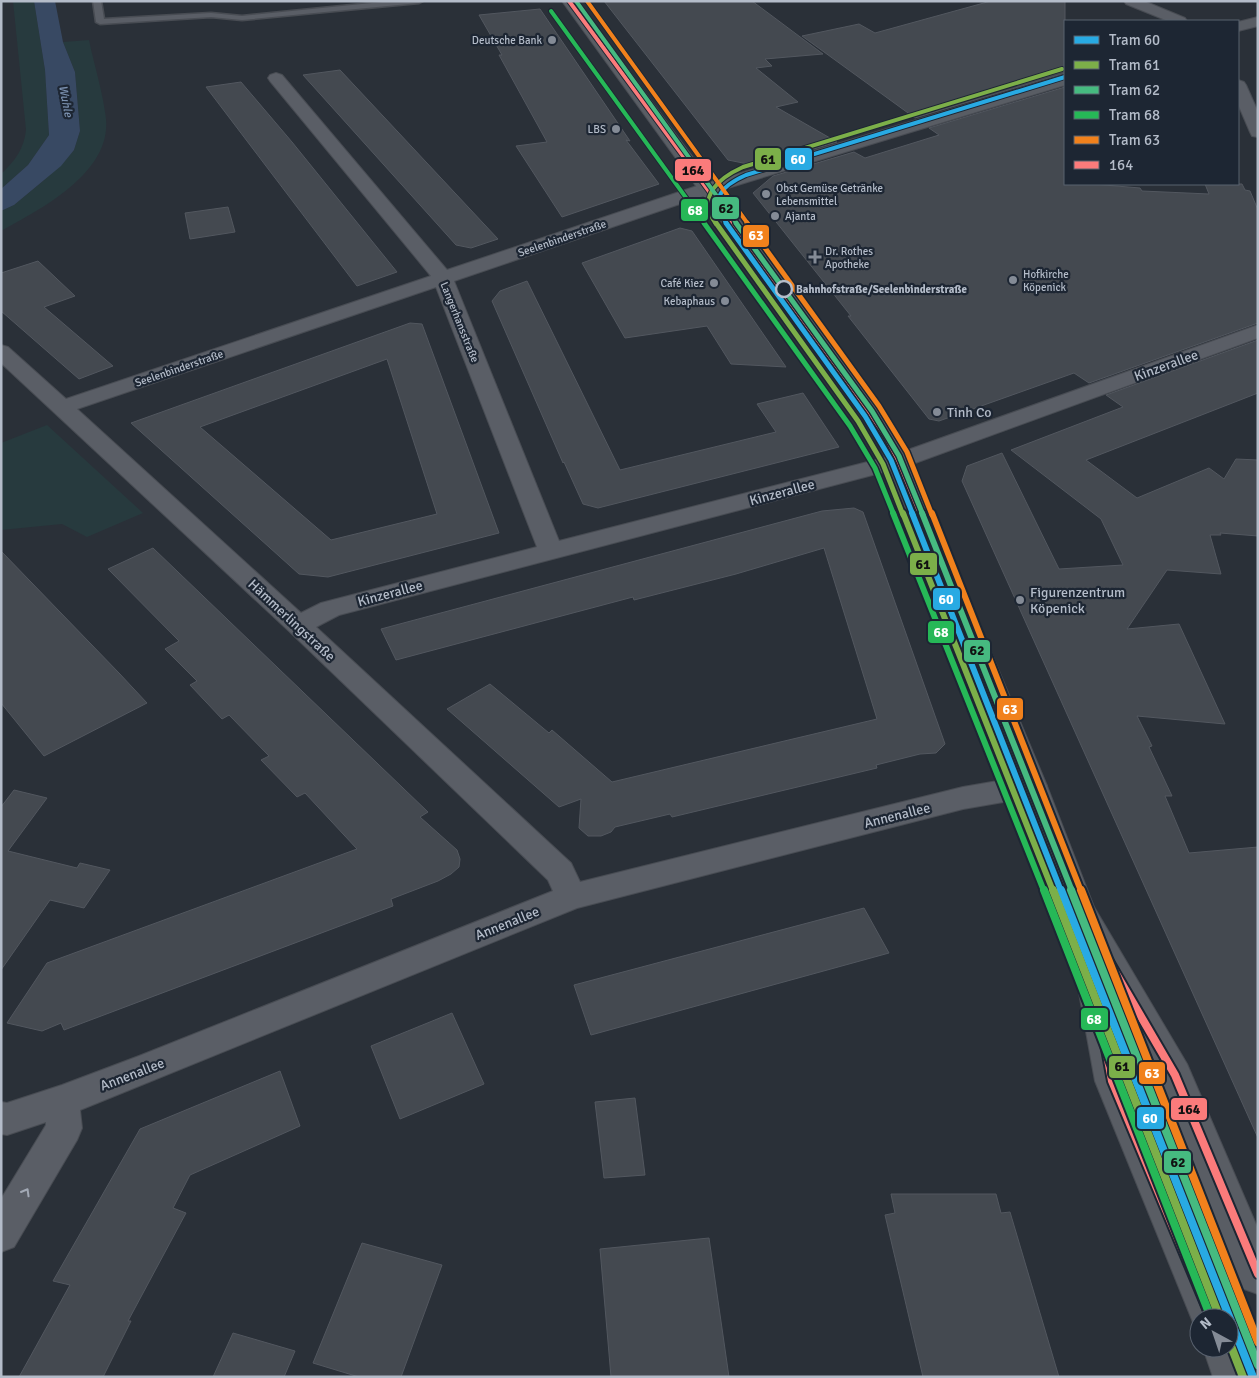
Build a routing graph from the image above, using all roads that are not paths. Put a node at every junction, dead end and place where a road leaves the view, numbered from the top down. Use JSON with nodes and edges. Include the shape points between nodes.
{"nodes":[{"id":1,"x":97,"y":1,"type":"edge"},
{"id":2,"x":419,"y":1,"type":"edge"},
{"id":3,"x":569,"y":1,"type":"edge"},
{"id":4,"x":1131,"y":1,"type":"edge"},
{"id":5,"x":1178,"y":20,"type":"edge"},
{"id":6,"x":1258,"y":21,"type":"edge"},
{"id":7,"x":1239,"y":27,"type":"edge"},
{"id":8,"x":276,"y":78,"type":"dead end"},
{"id":9,"x":1064,"y":80,"type":"edge"},
{"id":10,"x":1239,"y":91,"type":"edge"},
{"id":11,"x":1258,"y":132,"type":"edge"},
{"id":12,"x":706,"y":189,"type":"junction"},
{"id":13,"x":443,"y":279,"type":"junction"},
{"id":14,"x":1258,"y":331,"type":"edge"},
{"id":15,"x":1,"y":351,"type":"edge"},
{"id":16,"x":63,"y":407,"type":"junction"},
{"id":17,"x":900,"y":461,"type":"junction"},
{"id":18,"x":551,"y":552,"type":"junction"},
{"id":19,"x":298,"y":625,"type":"junction"},
{"id":20,"x":1032,"y":786,"type":"junction"},
{"id":21,"x":572,"y":897,"type":"junction"},
{"id":22,"x":1080,"y":911,"type":"junction"},
{"id":23,"x":62,"y":1101,"type":"junction"},
{"id":24,"x":1,"y":1118,"type":"edge"},
{"id":25,"x":1,"y":1234,"type":"edge"},
{"id":26,"x":1258,"y":1275,"type":"edge"},
{"id":27,"x":1207,"y":1308,"type":"edge"},
{"id":28,"x":1226,"y":1358,"type":"edge"},
{"id":29,"x":1233,"y":1377,"type":"edge"}],
"edges":[{"from":1,"to":2,"type":"lane","via":[[100,22],[211,15],[242,18]]},
{"from":3,"to":12,"type":"main road"},
{"from":4,"to":5,"type":"street"},
{"from":6,"to":7,"type":"main road"},
{"from":8,"to":13,"type":"street","name":"Langerhansstraße"},
{"from":9,"to":12,"type":"main road","name":"Seelenbinderstraße"},
{"from":10,"to":11,"type":"street"},
{"from":12,"to":13,"type":"street","name":"Seelenbinderstraße"},
{"from":12,"to":17,"type":"main road","via":[[846,378]]},
{"from":13,"to":16,"type":"street","name":"Seelenbinderstraße"},
{"from":13,"to":18,"type":"street","name":"Langerhansstraße"},
{"from":14,"to":17,"type":"street","name":"Kinzerallee"},
{"from":15,"to":16,"type":"street","name":"Hämmerlingstraße"},
{"from":16,"to":19,"type":"street","name":"Hämmerlingstraße"},
{"from":17,"to":18,"type":"street","name":"Kinzerallee"},
{"from":17,"to":20,"type":"main road"},
{"from":18,"to":19,"type":"street","name":"Kinzerallee","via":[[330,609]]},
{"from":19,"to":21,"type":"street","name":"Hämmerlingstraße","via":[[560,872]]},
{"from":20,"to":21,"type":"street","name":"Annenallee","via":[[963,798]]},
{"from":20,"to":22,"type":"main road"},
{"from":21,"to":23,"type":"street","name":"Annenallee"},
{"from":22,"to":26,"type":"main road","via":[[1174,1074]]},
{"from":22,"to":27,"type":"main road","via":[[1112,1081]]},
{"from":23,"to":24,"type":"street","name":"Annenallee","via":[[7,1119]]},
{"from":25,"to":23,"type":"street","one_way":true,"via":[[64,1128]]},
{"from":28,"to":29,"type":"main road"}]}
